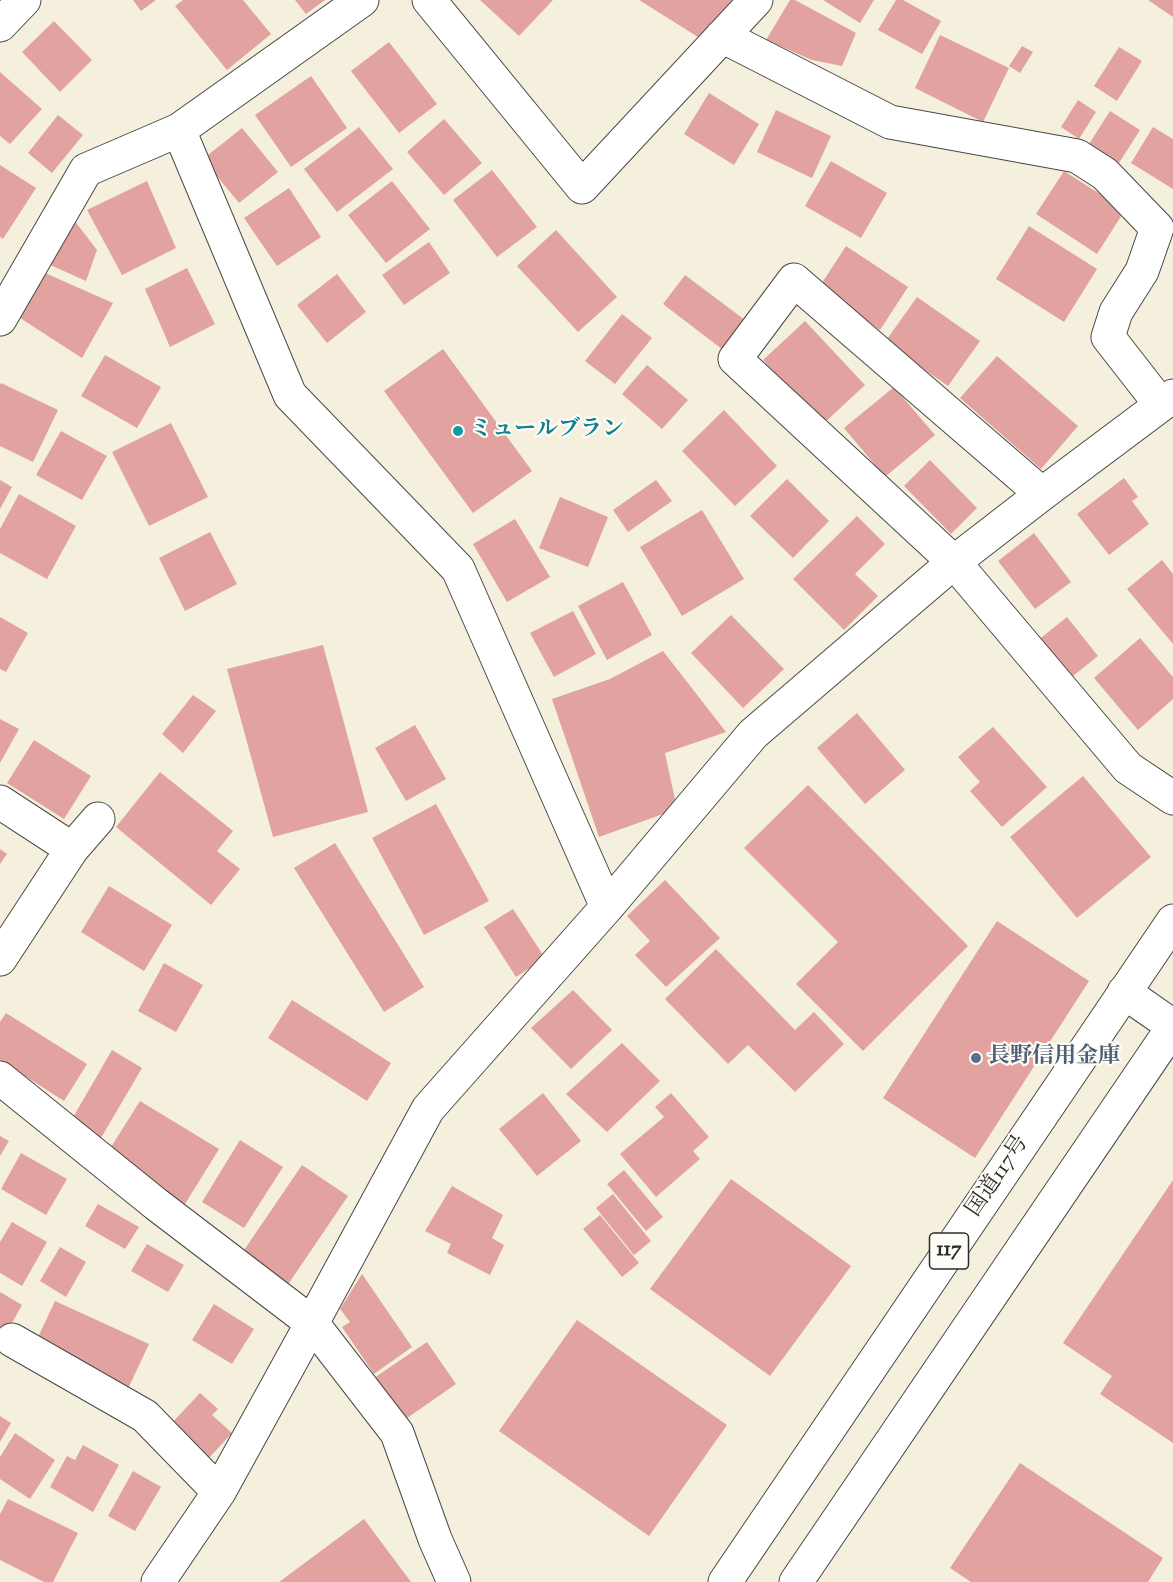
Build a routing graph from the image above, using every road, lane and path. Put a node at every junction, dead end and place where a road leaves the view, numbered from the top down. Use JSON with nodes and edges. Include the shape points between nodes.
{"nodes":[{"id":1,"x":24,"y":0,"type":"edge"},
{"id":2,"x":362,"y":0,"type":"edge"},
{"id":3,"x":429,"y":0,"type":"edge"},
{"id":4,"x":756,"y":0,"type":"edge"},
{"id":5,"x":0,"y":25,"type":"edge"},
{"id":6,"x":722,"y":36,"type":"junction"},
{"id":7,"x":179,"y":129,"type":"junction"},
{"id":8,"x":0,"y":320,"type":"edge"},
{"id":9,"x":1167,"y":400,"type":"edge"},
{"id":10,"x":1042,"y":494,"type":"junction"},
{"id":11,"x":954,"y":562,"type":"junction"},
{"id":12,"x":1173,"y":798,"type":"edge"},
{"id":13,"x":0,"y":802,"type":"edge"},
{"id":14,"x":98,"y":819,"type":"dead end"},
{"id":15,"x":72,"y":849,"type":"junction"},
{"id":16,"x":607,"y":907,"type":"junction"},
{"id":17,"x":1173,"y":921,"type":"edge"},
{"id":18,"x":0,"y":959,"type":"edge"},
{"id":19,"x":1124,"y":992,"type":"junction"},
{"id":20,"x":1173,"y":1026,"type":"edge"},
{"id":21,"x":0,"y":1078,"type":"edge"},
{"id":22,"x":312,"y":1323,"type":"junction"},
{"id":23,"x":12,"y":1340,"type":"dead end"},
{"id":24,"x":219,"y":1492,"type":"junction"},
{"id":25,"x":158,"y":1582,"type":"edge"},
{"id":26,"x":454,"y":1582,"type":"edge"},
{"id":27,"x":724,"y":1582,"type":"edge"},
{"id":28,"x":796,"y":1582,"type":"edge"}],
"edges":[{"from":1,"to":5,"type":"main road"},
{"from":2,"to":7,"type":"main road"},
{"from":3,"to":6,"type":"main road","via":[[582,187]]},
{"from":4,"to":6,"type":"main road"},
{"from":6,"to":9,"type":"main road","via":[[890,122],[1077,156],[1105,174],[1157,228],[1142,271],[1116,312],[1108,337]]},
{"from":7,"to":8,"type":"main road","via":[[86,170]]},
{"from":7,"to":16,"type":"main road","via":[[290,395],[458,568]]},
{"from":9,"to":10,"type":"main road"},
{"from":10,"to":11,"type":"main road"},
{"from":10,"to":11,"type":"main road","via":[[794,280],[735,359]]},
{"from":11,"to":12,"type":"main road","via":[[1128,768]]},
{"from":11,"to":16,"type":"main road","via":[[753,734]]},
{"from":13,"to":15,"type":"main road"},
{"from":14,"to":15,"type":"main road"},
{"from":15,"to":18,"type":"main road"},
{"from":16,"to":22,"type":"main road","via":[[428,1109]]},
{"from":17,"to":19,"type":"main road","name":"国道117号","number":"117"},
{"from":19,"to":20,"type":"main road"},
{"from":19,"to":27,"type":"main road","name":"国道117号","number":"117"},
{"from":20,"to":28,"type":"main road","number":"117"},
{"from":21,"to":22,"type":"main road"},
{"from":22,"to":24,"type":"main road"},
{"from":22,"to":26,"type":"main road","via":[[397,1433]]},
{"from":23,"to":24,"type":"main road","via":[[145,1416]]},
{"from":24,"to":25,"type":"main road"}]}
